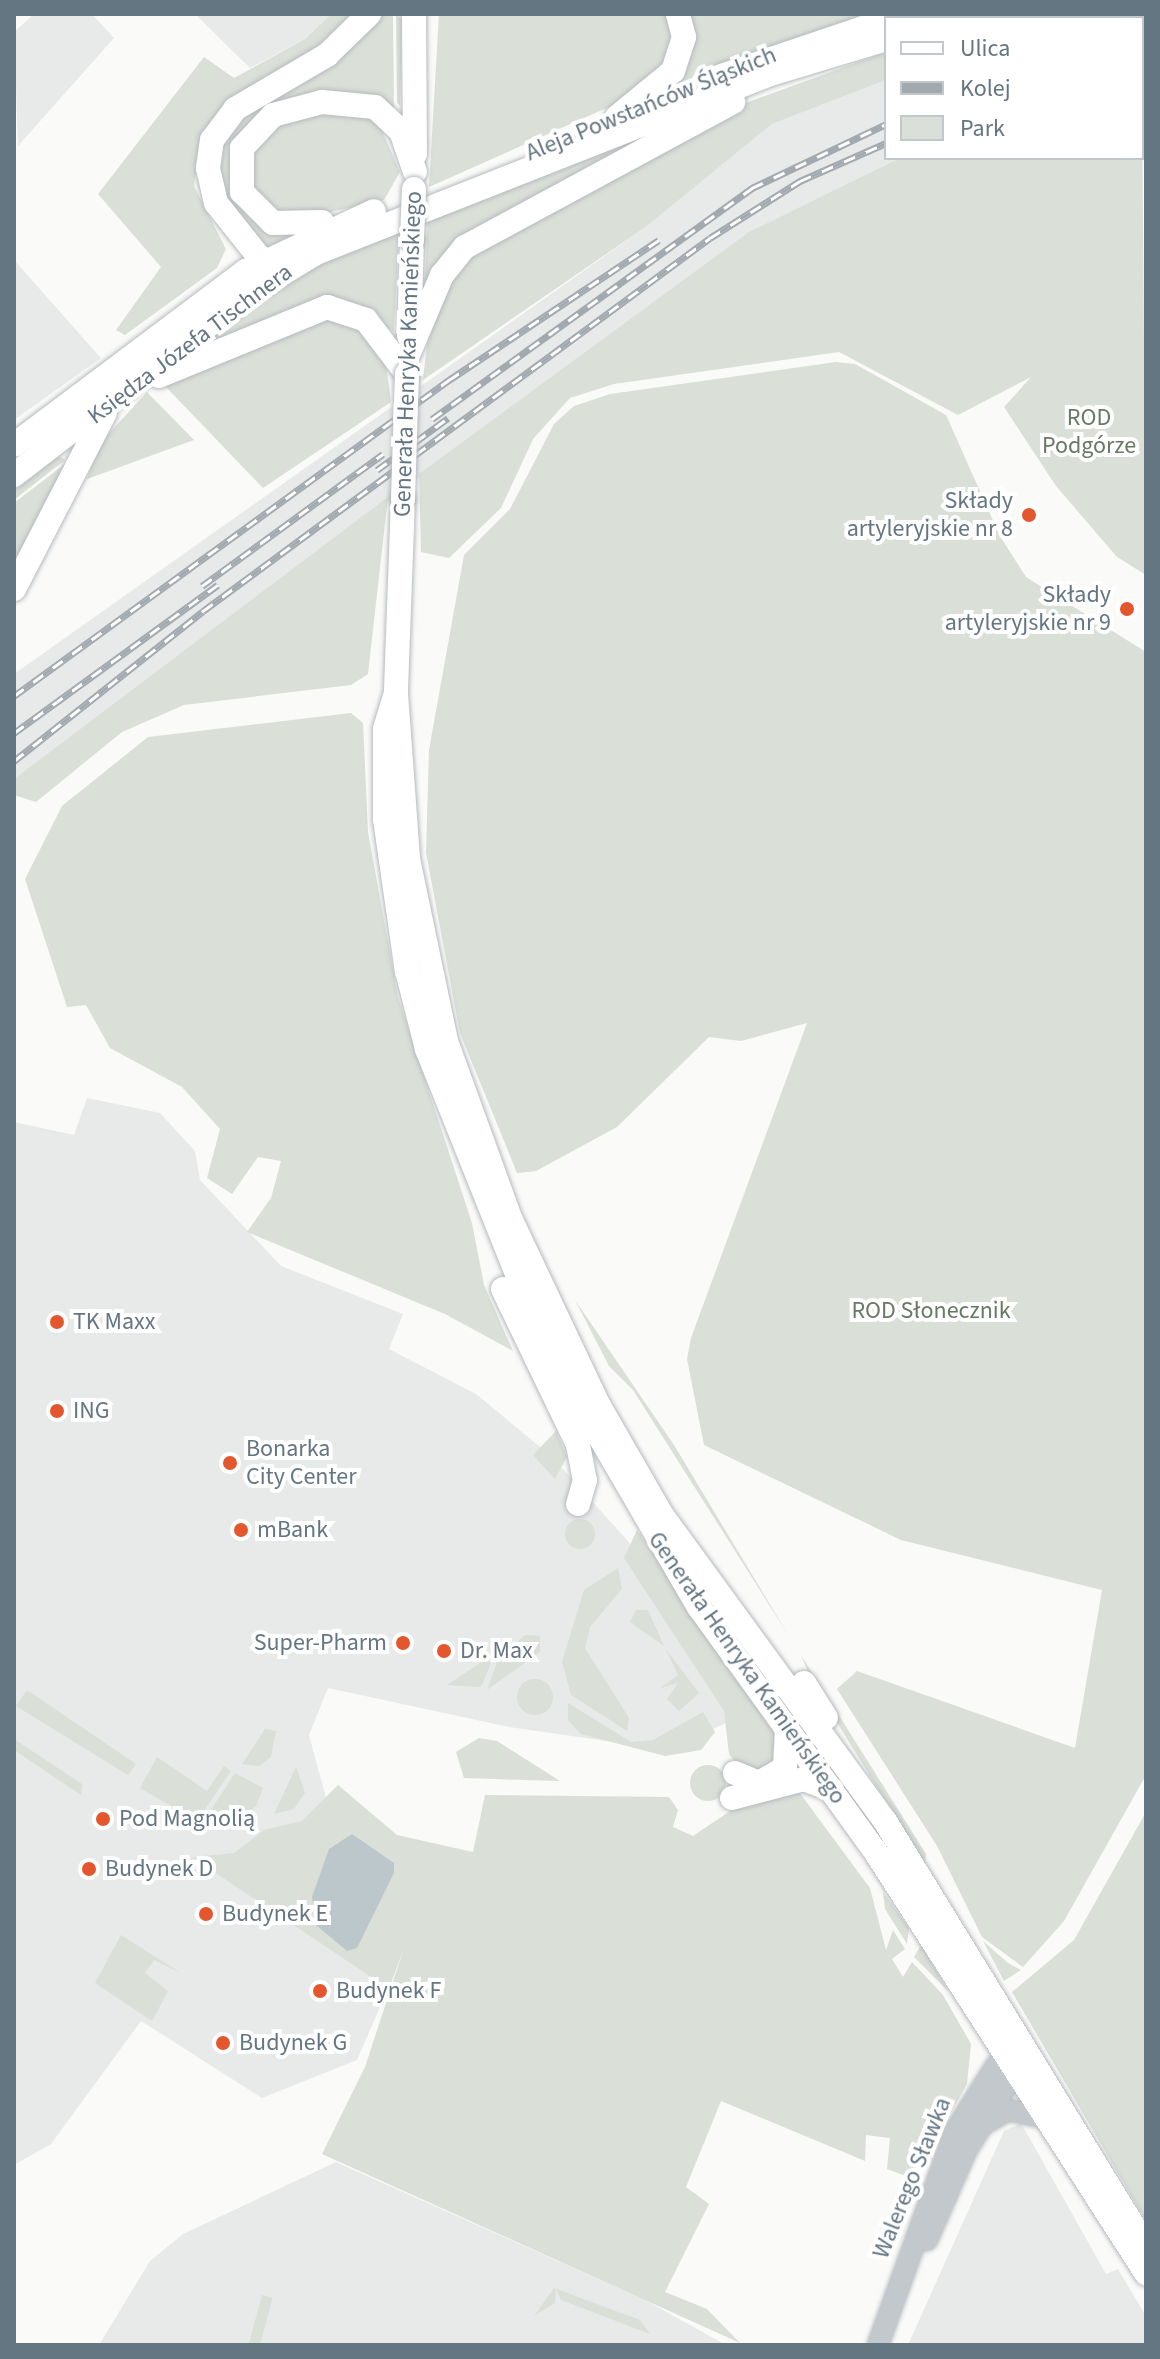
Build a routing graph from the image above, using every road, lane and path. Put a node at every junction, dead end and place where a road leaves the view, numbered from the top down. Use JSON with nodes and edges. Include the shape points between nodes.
{"nodes":[{"id":1,"x":369,"y":14,"type":"edge"},
{"id":2,"x":678,"y":14,"type":"edge"},
{"id":3,"x":416,"y":20,"type":"edge"},
{"id":4,"x":884,"y":21,"type":"edge"},
{"id":5,"x":884,"y":40,"type":"edge"},
{"id":6,"x":801,"y":63,"type":"junction"},
{"id":7,"x":617,"y":117,"type":"junction"},
{"id":8,"x":417,"y":192,"type":"junction"},
{"id":9,"x":224,"y":217,"type":"junction"},
{"id":10,"x":356,"y":217,"type":"junction"},
{"id":11,"x":263,"y":260,"type":"junction"},
{"id":12,"x":300,"y":262,"type":"junction"},
{"id":13,"x":213,"y":295,"type":"junction"},
{"id":14,"x":408,"y":364,"type":"junction"},
{"id":15,"x":120,"y":395,"type":"junction"},
{"id":16,"x":14,"y":445,"type":"edge"},
{"id":17,"x":14,"y":475,"type":"edge"},
{"id":18,"x":14,"y":589,"type":"edge"},
{"id":19,"x":396,"y":694,"type":"junction"},
{"id":20,"x":446,"y":1041,"type":"junction"},
{"id":21,"x":470,"y":1163,"type":"junction"},
{"id":22,"x":542,"y":1253,"type":"dead end"},
{"id":23,"x":630,"y":1481,"type":"junction"},
{"id":24,"x":578,"y":1504,"type":"dead end"},
{"id":25,"x":654,"y":1519,"type":"junction"},
{"id":26,"x":804,"y":1683,"type":"dead end"},
{"id":27,"x":787,"y":1727,"type":"junction"},
{"id":28,"x":735,"y":1773,"type":"dead end"},
{"id":29,"x":834,"y":1791,"type":"junction"},
{"id":30,"x":732,"y":1798,"type":"dead end"},
{"id":31,"x":885,"y":1821,"type":"junction"},
{"id":32,"x":1015,"y":2060,"type":"junction"},
{"id":33,"x":1042,"y":2117,"type":"junction"},
{"id":34,"x":977,"y":2131,"type":"junction"},
{"id":35,"x":1146,"y":2247,"type":"edge"},
{"id":36,"x":1146,"y":2273,"type":"edge"},
{"id":37,"x":878,"y":2345,"type":"edge"},
{"id":38,"x":886,"y":2345,"type":"edge"}],
"edges":[{"from":1,"to":9,"type":"main road","via":[[327,55],[251,98],[220,126],[208,168]]},
{"from":2,"to":7,"type":"main road","via":[[684,37],[673,71]]},
{"from":3,"to":8,"type":"main road","name":"Generała Henryka Kamieńskiego"},
{"from":4,"to":7,"type":"main road","name":"Aleja Powstańców Śląskich","via":[[790,49]]},
{"from":5,"to":6,"type":"main road","name":"Aleja Powstańców Śląskich"},
{"from":6,"to":8,"type":"main road","name":"Aleja Powstańców Śląskich"},
{"from":6,"to":14,"type":"main road","via":[[481,235],[442,275]]},
{"from":7,"to":8,"type":"main road","name":"Aleja Powstańców Śląskich"},
{"from":8,"to":10,"type":"main road","name":"Księdza Józefa Tischnera"},
{"from":8,"to":10,"type":"main road","via":[[397,125],[363,103],[300,106],[253,130],[238,169],[245,198],[260,216],[290,226]]},
{"from":8,"to":12,"type":"main road","name":"Księdza Józefa Tischnera"},
{"from":8,"to":14,"type":"main road","name":"Generała Henryka Kamieńskiego","bridge":true},
{"from":9,"to":11,"type":"main road"},
{"from":9,"to":13,"type":"main road","via":[[231,259]]},
{"from":10,"to":11,"type":"main road","name":"Księdza Józefa Tischnera"},
{"from":11,"to":12,"type":"main road"},
{"from":11,"to":13,"type":"main road","name":"Księdza Józefa Tischnera"},
{"from":12,"to":15,"type":"main road","name":"Księdza Józefa Tischnera"},
{"from":13,"to":16,"type":"main road","name":"Księdza Józefa Tischnera"},
{"from":14,"to":15,"type":"main road","via":[[366,320],[316,308]]},
{"from":14,"to":19,"type":"main road","name":"Generała Henryka Kamieńskiego","bridge":true},
{"from":15,"to":17,"type":"main road","name":"Księdza Józefa Tischnera"},
{"from":15,"to":18,"type":"main road","via":[[65,484]]},
{"from":19,"to":20,"type":"main road","name":"Generała Henryka Kamieńskiego","via":[[408,859]]},
{"from":19,"to":21,"type":"main road","name":"Generała Henryka Kamieńskiego","via":[[385,729],[391,874],[427,1049]]},
{"from":20,"to":22,"type":"main road"},
{"from":20,"to":23,"type":"main road","name":"Generała Henryka Kamieńskiego","via":[[510,1218]]},
{"from":21,"to":23,"type":"main road","name":"Generała Henryka Kamieńskiego","via":[[544,1341]]},
{"from":21,"to":24,"type":"main road","via":[[499,1279],[578,1445],[585,1480]]},
{"from":23,"to":25,"type":"main road","name":"Generała Henryka Kamieńskiego"},
{"from":25,"to":27,"type":"main road","name":"Generała Henryka Kamieńskiego"},
{"from":25,"to":31,"type":"main road","name":"Generała Henryka Kamieńskiego"},
{"from":26,"to":31,"type":"main road"},
{"from":27,"to":28,"type":"main road","via":[[785,1768],[759,1783]]},
{"from":27,"to":29,"type":"main road","name":"Generała Henryka Kamieńskiego"},
{"from":29,"to":30,"type":"main road","via":[[804,1779]]},
{"from":29,"to":32,"type":"main road","name":"Generała Henryka Kamieńskiego"},
{"from":31,"to":32,"type":"main road","name":"Generała Henryka Kamieńskiego"},
{"from":32,"to":33,"type":"main road","name":"Generała Henryka Kamieńskiego"},
{"from":32,"to":34,"type":"street","name":"Walerego Sławka"},
{"from":32,"to":35,"type":"main road","name":"Generała Henryka Kamieńskiego"},
{"from":32,"to":37,"type":"street","name":"Walerego Sławka","via":[[946,2149]]},
{"from":33,"to":34,"type":"street","name":"Walerego Sławka","via":[[1008,2110]]},
{"from":33,"to":36,"type":"main road","name":"Generała Henryka Kamieńskiego"},
{"from":34,"to":38,"type":"street","name":"Walerego Sławka"}]}
